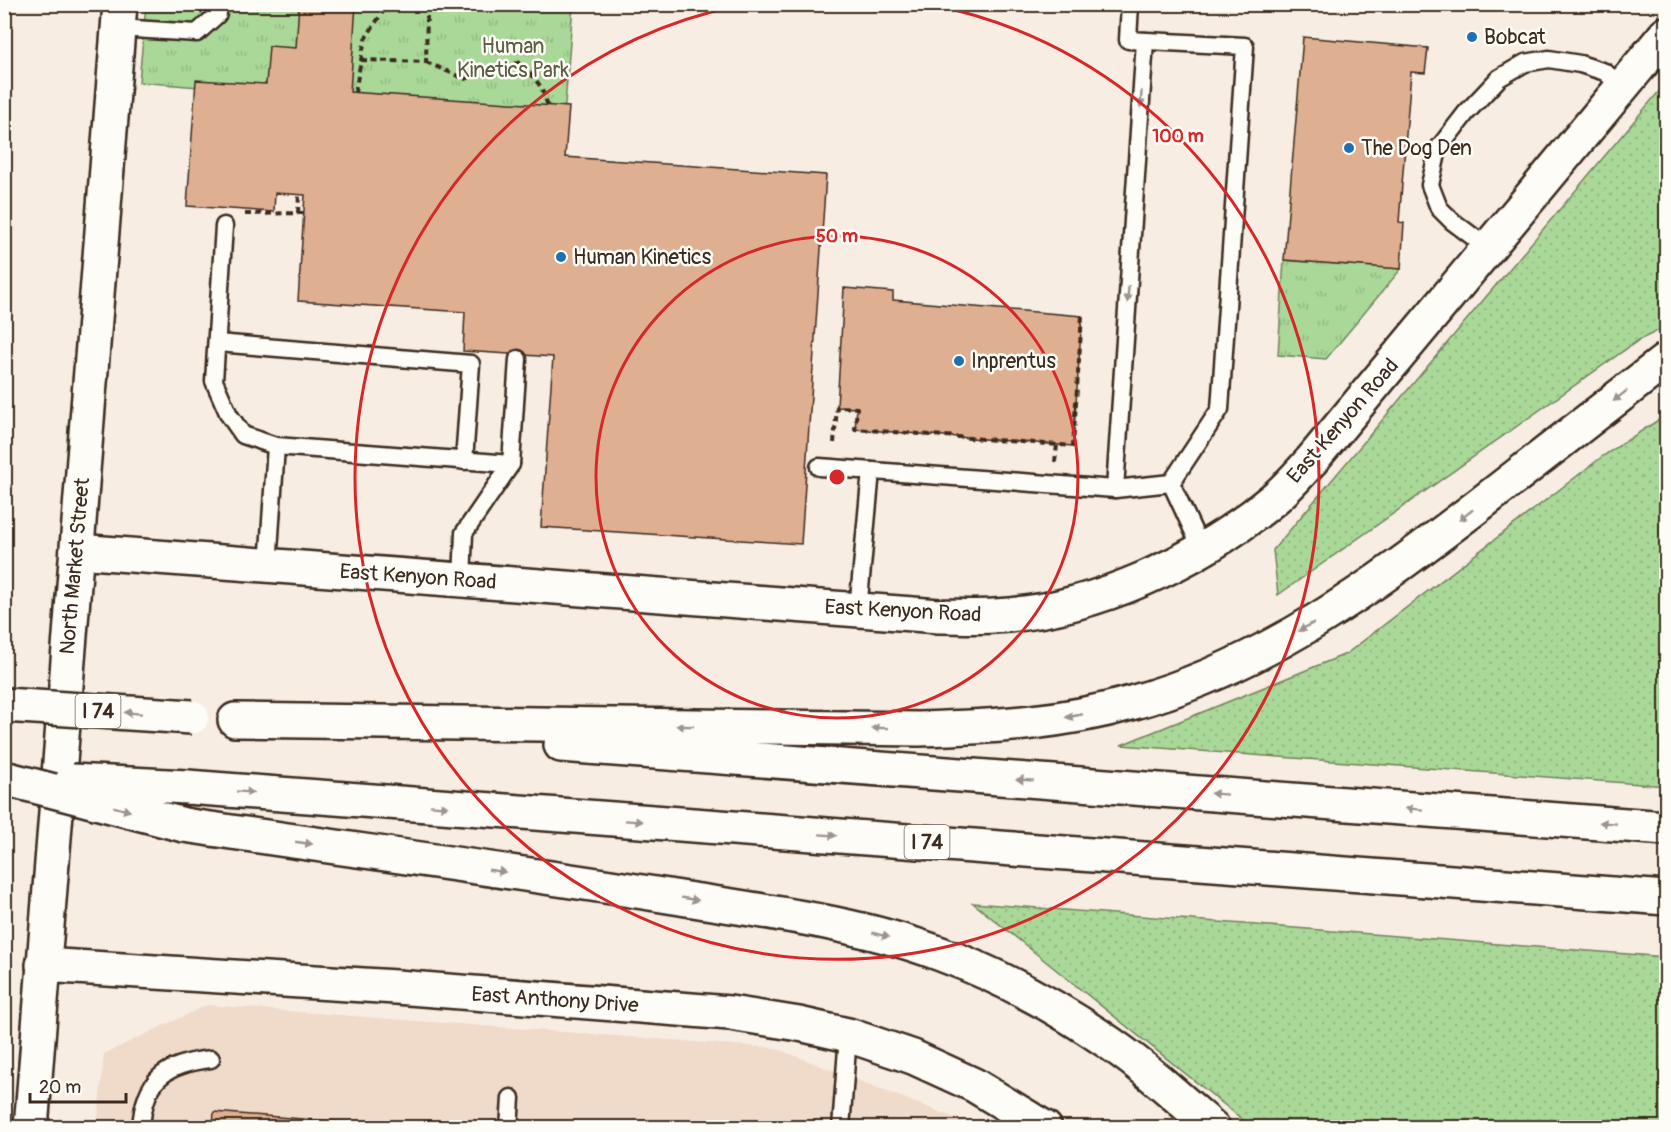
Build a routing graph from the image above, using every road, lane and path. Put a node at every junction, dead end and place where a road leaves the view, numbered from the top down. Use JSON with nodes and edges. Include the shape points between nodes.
{"nodes":[{"id":1,"x":388,"y":4,"type":"edge"},
{"id":2,"x":417,"y":4,"type":"edge"},
{"id":3,"x":1130,"y":4,"type":"edge"},
{"id":4,"x":218,"y":14,"type":"dead end"},
{"id":5,"x":119,"y":16,"type":"edge"},
{"id":6,"x":1666,"y":34,"type":"edge"},
{"id":7,"x":1145,"y":41,"type":"junction"},
{"id":8,"x":360,"y":60,"type":"junction"},
{"id":9,"x":426,"y":62,"type":"junction"},
{"id":10,"x":1622,"y":87,"type":"junction"},
{"id":11,"x":355,"y":92,"type":"dead end"},
{"id":12,"x":548,"y":106,"type":"dead end"},
{"id":13,"x":299,"y":195,"type":"dead end"},
{"id":14,"x":298,"y":213,"type":"junction"},
{"id":15,"x":304,"y":213,"type":"dead end"},
{"id":16,"x":224,"y":226,"type":"joint"},
{"id":17,"x":1488,"y":248,"type":"junction"},
{"id":18,"x":1082,"y":316,"type":"dead end"},
{"id":19,"x":216,"y":343,"type":"junction"},
{"id":20,"x":518,"y":359,"type":"dead end"},
{"id":21,"x":1666,"y":360,"type":"edge"},
{"id":22,"x":276,"y":446,"type":"junction"},
{"id":23,"x":464,"y":461,"type":"junction"},
{"id":24,"x":511,"y":464,"type":"junction"},
{"id":25,"x":826,"y":468,"type":"joint"},
{"id":26,"x":871,"y":471,"type":"junction"},
{"id":27,"x":1171,"y":483,"type":"junction"},
{"id":28,"x":1115,"y":489,"type":"junction"},
{"id":29,"x":1202,"y":550,"type":"junction"},
{"id":30,"x":77,"y":552,"type":"junction"},
{"id":31,"x":268,"y":566,"type":"junction"},
{"id":32,"x":462,"y":580,"type":"junction"},
{"id":33,"x":858,"y":610,"type":"junction"},
{"id":34,"x":4,"y":705,"type":"edge"},
{"id":35,"x":236,"y":720,"type":"junction"},
{"id":36,"x":4,"y":777,"type":"edge"},
{"id":37,"x":1666,"y":828,"type":"edge"},
{"id":38,"x":1666,"y":898,"type":"edge"},
{"id":39,"x":43,"y":965,"type":"junction"},
{"id":40,"x":848,"y":1035,"type":"junction"},
{"id":41,"x":211,"y":1059,"type":"dead end"},
{"id":42,"x":511,"y":1098,"type":"dead end"},
{"id":43,"x":31,"y":1128,"type":"edge"},
{"id":44,"x":141,"y":1128,"type":"edge"},
{"id":45,"x":509,"y":1128,"type":"edge"},
{"id":46,"x":841,"y":1128,"type":"edge"},
{"id":47,"x":1045,"y":1128,"type":"edge"},
{"id":48,"x":1213,"y":1128,"type":"edge"}],
"edges":[{"from":1,"to":8,"type":"path","via":[[365,39]]},
{"from":2,"to":9,"type":"path","via":[[427,10]]},
{"from":3,"to":7,"type":"lane","via":[[1128,40]]},
{"from":4,"to":5,"type":"lane","via":[[197,33]]},
{"from":5,"to":30,"type":"main road","name":"North Market Street"},
{"from":6,"to":10,"type":"main road","name":"East Kenyon Road"},
{"from":7,"to":27,"type":"lane","via":[[1245,46],[1220,409]]},
{"from":7,"to":28,"type":"lane","one_way":true},
{"from":8,"to":9,"type":"path"},
{"from":8,"to":11,"type":"path"},
{"from":9,"to":12,"type":"path","via":[[465,79],[522,62],[541,87]]},
{"from":10,"to":17,"type":"main road","name":"East Kenyon Road"},
{"from":10,"to":17,"type":"lane","via":[[1605,72],[1549,59],[1525,63],[1499,78],[1466,113],[1438,149],[1430,185],[1439,208]]},
{"from":13,"to":14,"type":"path"},
{"from":14,"to":15,"type":"path"},
{"from":14,"to":16,"type":"path","via":[[224,215]]},
{"from":16,"to":19,"type":"lane"},
{"from":17,"to":29,"type":"main road","name":"East Kenyon Road","via":[[1311,461],[1276,497]]},
{"from":18,"to":25,"type":"path","via":[[1073,446],[855,429],[857,408],[837,407]]},
{"from":19,"to":22,"type":"lane","via":[[214,381],[229,415],[243,435]]},
{"from":19,"to":23,"type":"lane","via":[[471,364]]},
{"from":20,"to":24,"type":"lane"},
{"from":21,"to":35,"type":"main road","one_way":true,"via":[[1398,567],[1324,617],[1244,660],[1131,703],[1048,720],[919,729]]},
{"from":22,"to":23,"type":"lane"},
{"from":22,"to":31,"type":"lane"},
{"from":23,"to":24,"type":"lane"},
{"from":24,"to":32,"type":"lane","via":[[464,533]]},
{"from":25,"to":26,"type":"lane"},
{"from":26,"to":28,"type":"lane"},
{"from":26,"to":33,"type":"lane"},
{"from":27,"to":28,"type":"lane"},
{"from":27,"to":29,"type":"lane"},
{"from":29,"to":33,"type":"main road","name":"East Kenyon Road","via":[[1114,591],[1047,608],[995,616]]},
{"from":30,"to":31,"type":"main road","name":"East Kenyon Road"},
{"from":30,"to":39,"type":"main road","name":"North Market Street"},
{"from":31,"to":32,"type":"main road","name":"East Kenyon Road"},
{"from":32,"to":33,"type":"main road","name":"East Kenyon Road"},
{"from":35,"to":34,"type":"main road","number":"I 74","one_way":true,"bridge":true},
{"from":37,"to":35,"type":"main road","number":"I 74","one_way":true},
{"from":36,"to":38,"type":"main road","number":"I 74","one_way":true,"bridge":true},
{"from":36,"to":48,"type":"main road","one_way":true,"bridge":true,"via":[[184,825],[783,914],[879,934],[941,954],[1058,1010],[1111,1045]]},
{"from":39,"to":40,"type":"main road","name":"East Anthony Drive","via":[[730,1013]]},
{"from":39,"to":43,"type":"main road","name":"North Market Street"},
{"from":40,"to":46,"type":"lane"},
{"from":40,"to":47,"type":"main road","name":"East Anthony Drive","via":[[912,1057],[974,1085]]},
{"from":41,"to":44,"type":"lane","via":[[188,1062],[156,1079],[142,1112]]},
{"from":42,"to":45,"type":"lane"}]}
